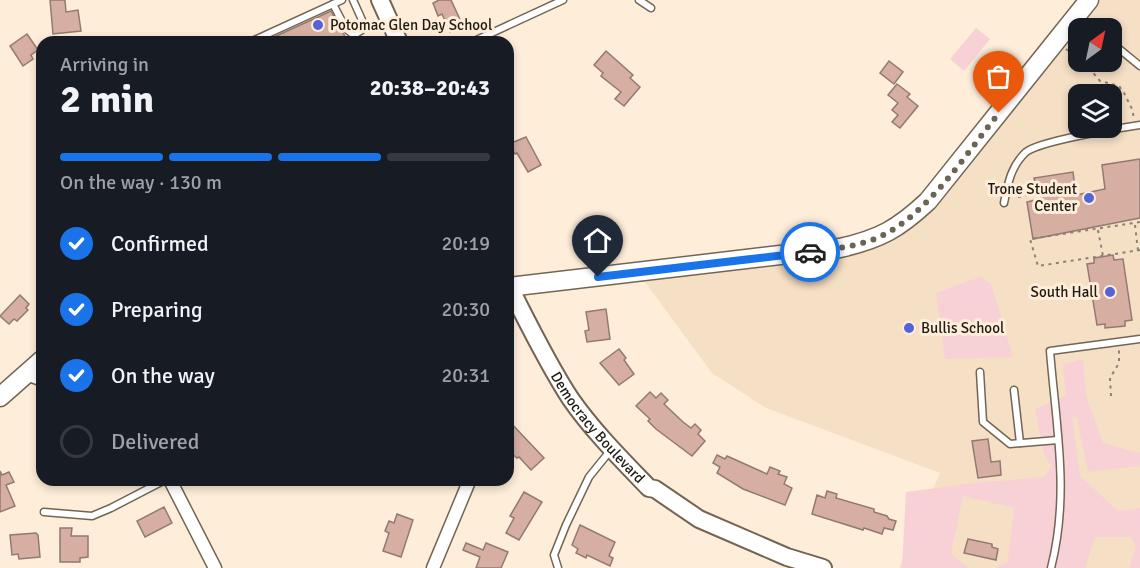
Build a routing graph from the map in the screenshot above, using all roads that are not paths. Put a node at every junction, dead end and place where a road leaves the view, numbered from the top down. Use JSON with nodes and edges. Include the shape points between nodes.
{"nodes":[{"id":1,"x":342,"y":0,"type":"edge"},
{"id":2,"x":353,"y":0,"type":"edge"},
{"id":3,"x":380,"y":0,"type":"edge"},
{"id":4,"x":563,"y":0,"type":"edge"},
{"id":5,"x":639,"y":0,"type":"edge"},
{"id":6,"x":1089,"y":0,"type":"edge"},
{"id":7,"x":333,"y":4,"type":"junction"},
{"id":8,"x":651,"y":8,"type":"dead end"},
{"id":9,"x":1076,"y":16,"type":"junction"},
{"id":10,"x":1079,"y":18,"type":"edge"},
{"id":11,"x":263,"y":36,"type":"edge"},
{"id":12,"x":396,"y":36,"type":"edge"},
{"id":13,"x":485,"y":36,"type":"edge"},
{"id":14,"x":1122,"y":51,"type":"edge"},
{"id":15,"x":1140,"y":66,"type":"edge"},
{"id":16,"x":1137,"y":125,"type":"edge"},
{"id":17,"x":1004,"y":203,"type":"dead end"},
{"id":18,"x":514,"y":285,"type":"edge"},
{"id":19,"x":514,"y":296,"type":"edge"},
{"id":20,"x":1140,"y":339,"type":"edge"},
{"id":21,"x":36,"y":365,"type":"edge"},
{"id":22,"x":980,"y":372,"type":"dead end"},
{"id":23,"x":23,"y":376,"type":"junction"},
{"id":24,"x":36,"y":381,"type":"edge"},
{"id":25,"x":1014,"y":390,"type":"dead end"},
{"id":26,"x":0,"y":397,"type":"edge"},
{"id":27,"x":1058,"y":440,"type":"junction"},
{"id":28,"x":1020,"y":443,"type":"junction"},
{"id":29,"x":613,"y":449,"type":"junction"},
{"id":30,"x":153,"y":486,"type":"edge"},
{"id":31,"x":174,"y":486,"type":"edge"},
{"id":32,"x":467,"y":486,"type":"edge"},
{"id":33,"x":44,"y":512,"type":"dead end"},
{"id":34,"x":215,"y":568,"type":"edge"},
{"id":35,"x":433,"y":568,"type":"edge"},
{"id":36,"x":558,"y":568,"type":"edge"},
{"id":37,"x":823,"y":568,"type":"edge"},
{"id":38,"x":1051,"y":568,"type":"edge"}],
"edges":[{"from":1,"to":7,"type":"lane"},
{"from":2,"to":7,"type":"lane","via":[[362,20],[362,30],[354,35],[346,29]]},
{"from":3,"to":12,"type":"main road"},
{"from":4,"to":13,"type":"lane"},
{"from":5,"to":8,"type":"lane"},
{"from":6,"to":9,"type":"main road"},
{"from":7,"to":11,"type":"lane"},
{"from":9,"to":10,"type":"lane"},
{"from":9,"to":18,"type":"main road","via":[[928,201],[906,221],[871,241],[840,248]]},
{"from":14,"to":15,"type":"lane"},
{"from":16,"to":17,"type":"lane","via":[[1033,148],[1012,170]]},
{"from":19,"to":29,"type":"main road","name":"Democracy Boulevard","via":[[572,400]]},
{"from":20,"to":27,"type":"lane","via":[[1050,351]]},
{"from":21,"to":23,"type":"main road"},
{"from":22,"to":28,"type":"lane","via":[[983,422],[1010,444]]},
{"from":23,"to":24,"type":"lane"},
{"from":23,"to":26,"type":"main road"},
{"from":25,"to":28,"type":"lane"},
{"from":27,"to":28,"type":"lane"},
{"from":27,"to":38,"type":"lane","via":[[1061,493]]},
{"from":29,"to":36,"type":"lane","via":[[589,477],[566,525],[554,555]]},
{"from":29,"to":37,"type":"main road","name":"Democracy Boulevard","via":[[650,488],[699,519],[787,557]]},
{"from":30,"to":33,"type":"lane","via":[[92,516]]},
{"from":31,"to":34,"type":"street"},
{"from":32,"to":35,"type":"street"}]}
